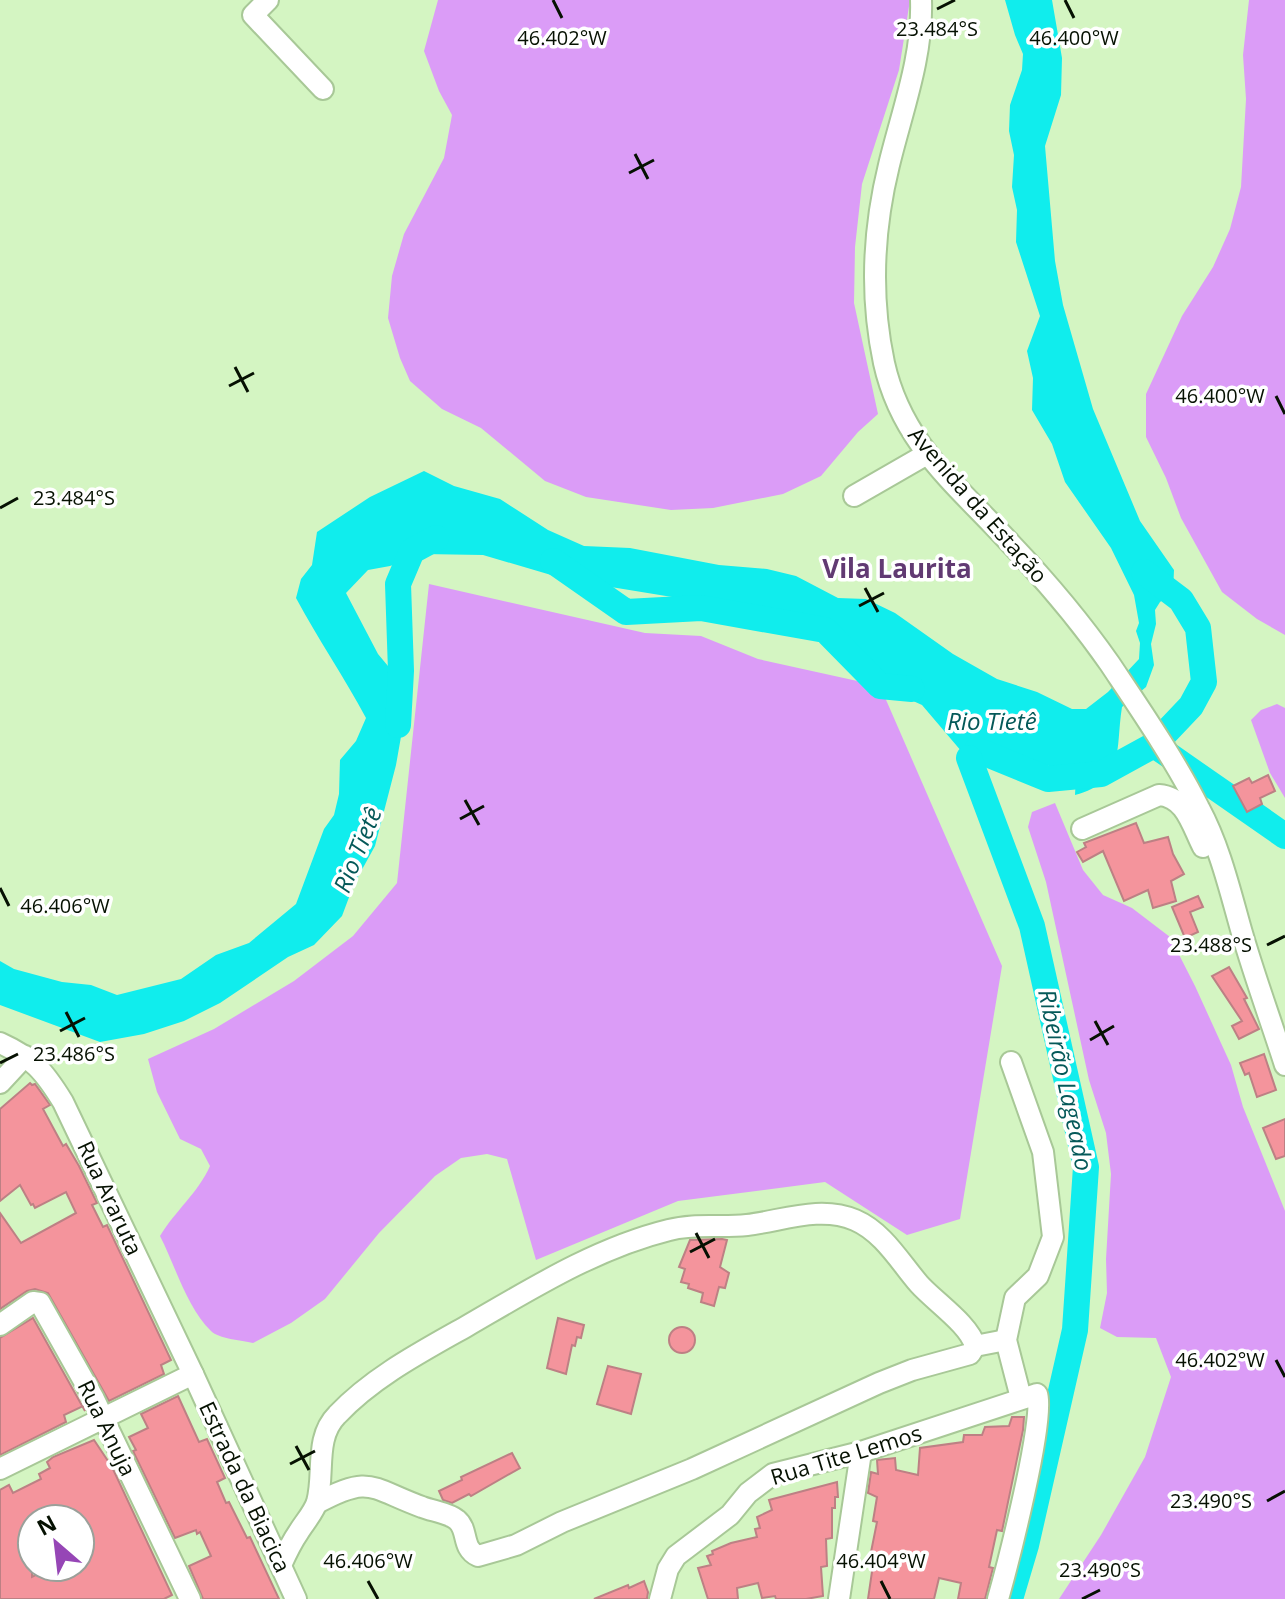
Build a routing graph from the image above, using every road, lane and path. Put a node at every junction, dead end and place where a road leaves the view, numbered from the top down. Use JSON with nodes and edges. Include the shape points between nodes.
{"nodes":[{"id":1,"x":268,"y":0,"type":"edge"},
{"id":2,"x":921,"y":0,"type":"edge"},
{"id":3,"x":323,"y":89,"type":"dead end"},
{"id":4,"x":927,"y":454,"type":"junction"},
{"id":5,"x":854,"y":496,"type":"dead end"},
{"id":6,"x":1082,"y":829,"type":"dead end"},
{"id":7,"x":1236,"y":911,"type":"junction"},
{"id":8,"x":0,"y":1043,"type":"edge"},
{"id":9,"x":25,"y":1056,"type":"junction"},
{"id":10,"x":1011,"y":1062,"type":"dead end"},
{"id":11,"x":1285,"y":1065,"type":"edge"},
{"id":12,"x":0,"y":1083,"type":"edge"},
{"id":13,"x":0,"y":1325,"type":"edge"},
{"id":14,"x":1006,"y":1340,"type":"junction"},
{"id":15,"x":975,"y":1346,"type":"junction"},
{"id":16,"x":193,"y":1374,"type":"junction"},
{"id":17,"x":1029,"y":1396,"type":"junction"},
{"id":18,"x":104,"y":1419,"type":"junction"},
{"id":19,"x":861,"y":1452,"type":"junction"},
{"id":20,"x":0,"y":1469,"type":"edge"},
{"id":21,"x":317,"y":1503,"type":"junction"},
{"id":22,"x":281,"y":1565,"type":"junction"},
{"id":23,"x":190,"y":1599,"type":"edge"},
{"id":24,"x":296,"y":1599,"type":"edge"},
{"id":25,"x":660,"y":1599,"type":"edge"},
{"id":26,"x":839,"y":1599,"type":"edge"},
{"id":27,"x":998,"y":1599,"type":"edge"}],
"edges":[{"from":1,"to":3,"type":"street","via":[[253,15]]},
{"from":2,"to":4,"type":"street","name":"Avenida da Estação","via":[[918,49],[881,201],[874,280],[884,361],[896,405]]},
{"from":4,"to":5,"type":"street"},
{"from":4,"to":7,"type":"street","name":"Avenida da Estação","via":[[1043,579],[1109,664],[1200,808]]},
{"from":6,"to":7,"type":"street","via":[[1159,795],[1170,796],[1183,806]]},
{"from":7,"to":11,"type":"street"},
{"from":8,"to":9,"type":"street","name":"Rua Araruta"},
{"from":9,"to":12,"type":"street"},
{"from":9,"to":16,"type":"street","name":"Rua Araruta","via":[[43,1070],[69,1112]]},
{"from":10,"to":14,"type":"street","via":[[1043,1152],[1053,1237],[1038,1276],[1015,1298]]},
{"from":13,"to":18,"type":"street","name":"Rua Anuja","via":[[33,1302],[40,1303]]},
{"from":14,"to":15,"type":"street"},
{"from":14,"to":17,"type":"street"},
{"from":15,"to":21,"type":"street","via":[[970,1354],[879,1383],[516,1545],[478,1556],[470,1553],[455,1518],[374,1485],[340,1490]]},
{"from":15,"to":21,"type":"street","via":[[969,1332],[869,1228],[855,1220],[810,1214],[745,1226],[670,1229],[572,1267],[358,1393],[333,1419],[324,1439]]},
{"from":16,"to":18,"type":"street"},
{"from":16,"to":22,"type":"street","name":"Estrada da Biacica"},
{"from":17,"to":19,"type":"street","name":"Rua Tite Lemos"},
{"from":17,"to":27,"type":"street","via":[[1039,1406]]},
{"from":18,"to":20,"type":"street"},
{"from":18,"to":23,"type":"street","name":"Rua Anuja"},
{"from":19,"to":25,"type":"street","name":"Rua Tite Lemos","via":[[786,1469],[761,1482],[730,1515],[676,1556]]},
{"from":19,"to":26,"type":"street"},
{"from":21,"to":22,"type":"street"},
{"from":22,"to":24,"type":"street","name":"Estrada da Biacica"}]}
